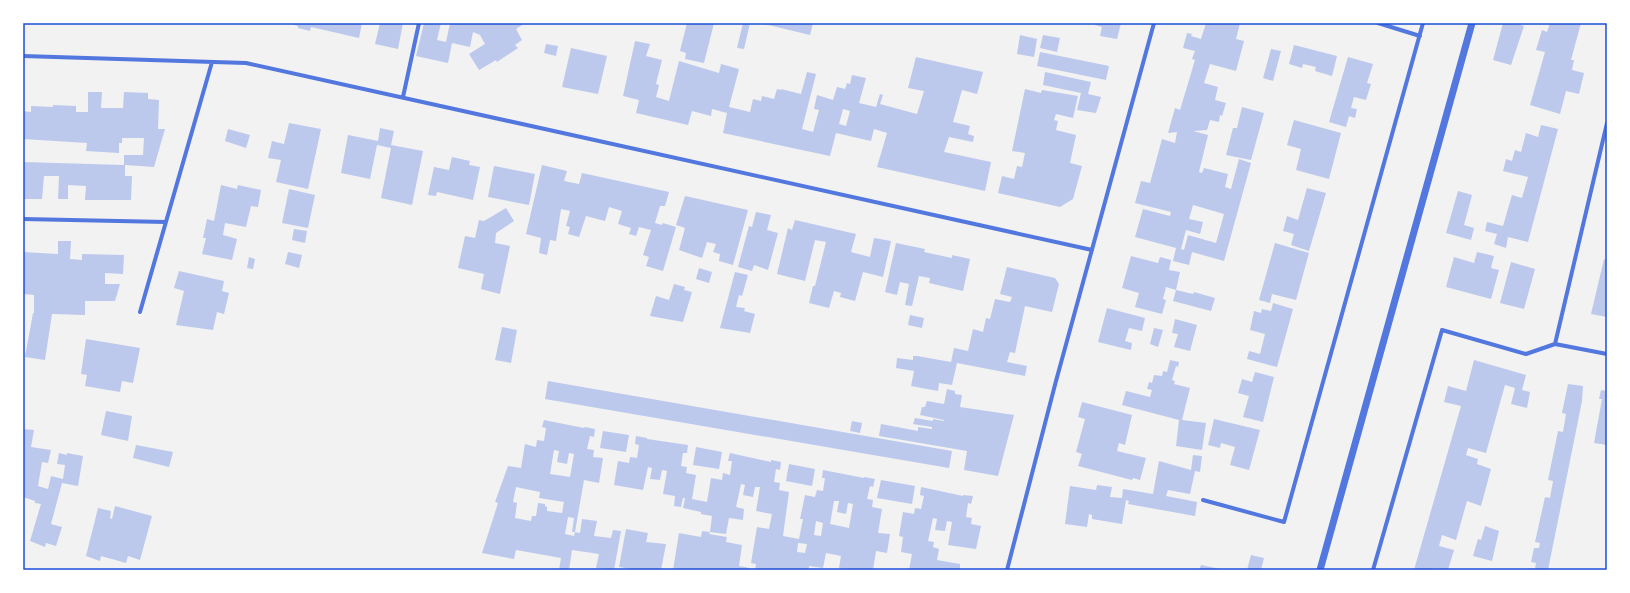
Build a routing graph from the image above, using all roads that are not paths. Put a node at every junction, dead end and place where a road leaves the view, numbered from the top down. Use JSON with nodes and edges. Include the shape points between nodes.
{"nodes":[{"id":1,"x":419,"y":23,"type":"edge"},
{"id":2,"x":1154,"y":23,"type":"edge"},
{"id":3,"x":1378,"y":23,"type":"edge"},
{"id":4,"x":1423,"y":23,"type":"edge"},
{"id":5,"x":1472,"y":23,"type":"edge"},
{"id":6,"x":1420,"y":36,"type":"junction"},
{"id":7,"x":23,"y":56,"type":"edge"},
{"id":8,"x":212,"y":62,"type":"junction"},
{"id":9,"x":403,"y":97,"type":"junction"},
{"id":10,"x":1607,"y":123,"type":"edge"},
{"id":11,"x":23,"y":219,"type":"edge"},
{"id":12,"x":166,"y":222,"type":"junction"},
{"id":13,"x":1092,"y":250,"type":"junction"},
{"id":14,"x":140,"y":312,"type":"dead end"},
{"id":15,"x":1555,"y":344,"type":"junction"},
{"id":16,"x":1607,"y":354,"type":"edge"},
{"id":17,"x":1203,"y":500,"type":"dead end"},
{"id":18,"x":1007,"y":570,"type":"edge"},
{"id":19,"x":1320,"y":570,"type":"edge"},
{"id":20,"x":1373,"y":570,"type":"edge"}],
"edges":[{"from":1,"to":9,"type":"street"},
{"from":2,"to":13,"type":"street"},
{"from":3,"to":6,"type":"street"},
{"from":4,"to":6,"type":"street"},
{"from":5,"to":19,"type":"street"},
{"from":6,"to":17,"type":"street","via":[[1284,522]]},
{"from":7,"to":8,"type":"street"},
{"from":8,"to":9,"type":"street","via":[[246,63]]},
{"from":8,"to":12,"type":"street"},
{"from":9,"to":13,"type":"street"},
{"from":10,"to":15,"type":"street"},
{"from":11,"to":12,"type":"street"},
{"from":12,"to":14,"type":"street"},
{"from":13,"to":18,"type":"street"},
{"from":15,"to":16,"type":"street"},
{"from":15,"to":20,"type":"street","via":[[1526,354],[1442,330]]}]}
